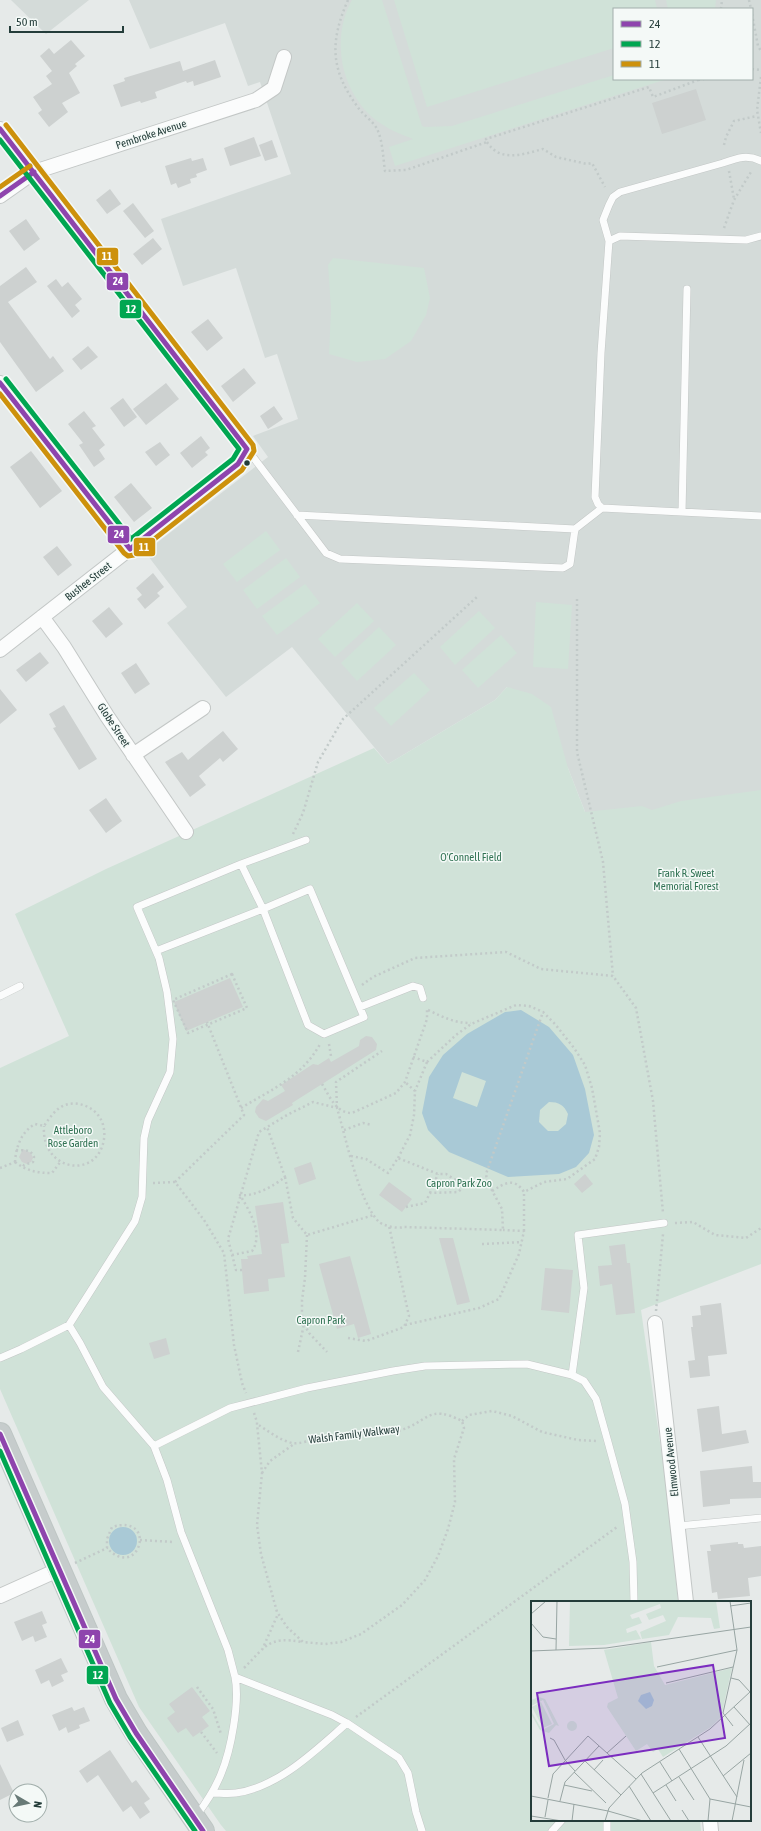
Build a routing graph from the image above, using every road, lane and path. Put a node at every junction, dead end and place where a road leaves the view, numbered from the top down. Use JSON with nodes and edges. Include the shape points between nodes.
{"nodes":[{"id":1,"x":348,"y":0,"type":"edge"},
{"id":2,"x":753,"y":19,"type":"edge"},
{"id":3,"x":761,"y":51,"type":"edge"},
{"id":4,"x":284,"y":57,"type":"dead end"},
{"id":5,"x":761,"y":77,"type":"edge"},
{"id":6,"x":697,"y":80,"type":"edge"},
{"id":7,"x":758,"y":116,"type":"junction"},
{"id":8,"x":0,"y":130,"type":"edge"},
{"id":9,"x":761,"y":133,"type":"edge"},
{"id":10,"x":487,"y":142,"type":"junction"},
{"id":11,"x":724,"y":145,"type":"dead end"},
{"id":12,"x":761,"y":161,"type":"edge"},
{"id":13,"x":34,"y":172,"type":"junction"},
{"id":14,"x":729,"y":172,"type":"dead end"},
{"id":15,"x":751,"y":172,"type":"dead end"},
{"id":16,"x":605,"y":187,"type":"dead end"},
{"id":17,"x":0,"y":196,"type":"edge"},
{"id":18,"x":734,"y":200,"type":"junction"},
{"id":19,"x":724,"y":229,"type":"dead end"},
{"id":20,"x":761,"y":236,"type":"edge"},
{"id":21,"x":609,"y":241,"type":"junction"},
{"id":22,"x":687,"y":289,"type":"dead end"},
{"id":23,"x":0,"y":382,"type":"edge"},
{"id":24,"x":247,"y":449,"type":"junction"},
{"id":25,"x":602,"y":508,"type":"junction"},
{"id":26,"x":682,"y":512,"type":"junction"},
{"id":27,"x":297,"y":515,"type":"junction"},
{"id":28,"x":761,"y":516,"type":"edge"},
{"id":29,"x":575,"y":529,"type":"junction"},
{"id":30,"x":130,"y":549,"type":"junction"},
{"id":31,"x":478,"y":596,"type":"dead end"},
{"id":32,"x":577,"y":599,"type":"dead end"},
{"id":33,"x":42,"y":617,"type":"junction"},
{"id":34,"x":0,"y":650,"type":"edge"},
{"id":35,"x":203,"y":708,"type":"dead end"},
{"id":36,"x":133,"y":755,"type":"junction"},
{"id":37,"x":186,"y":832,"type":"dead end"},
{"id":38,"x":306,"y":840,"type":"dead end"},
{"id":39,"x":287,"y":847,"type":"junction"},
{"id":40,"x":241,"y":864,"type":"junction"},
{"id":41,"x":263,"y":909,"type":"junction"},
{"id":42,"x":156,"y":951,"type":"junction"},
{"id":43,"x":613,"y":976,"type":"junction"},
{"id":44,"x":20,"y":986,"type":"dead end"},
{"id":45,"x":353,"y":992,"type":"junction"},
{"id":46,"x":0,"y":996,"type":"edge"},
{"id":47,"x":423,"y":998,"type":"joint"},
{"id":48,"x":360,"y":1007,"type":"junction"},
{"id":49,"x":428,"y":1010,"type":"junction"},
{"id":50,"x":543,"y":1012,"type":"junction"},
{"id":51,"x":472,"y":1023,"type":"junction"},
{"id":52,"x":207,"y":1024,"type":"junction"},
{"id":53,"x":382,"y":1051,"type":"dead end"},
{"id":54,"x":330,"y":1056,"type":"dead end"},
{"id":55,"x":413,"y":1057,"type":"junction"},
{"id":56,"x":427,"y":1062,"type":"junction"},
{"id":57,"x":405,"y":1082,"type":"junction"},
{"id":58,"x":322,"y":1084,"type":"dead end"},
{"id":59,"x":415,"y":1091,"type":"junction"},
{"id":60,"x":241,"y":1108,"type":"junction"},
{"id":61,"x":337,"y":1108,"type":"junction"},
{"id":62,"x":372,"y":1125,"type":"dead end"},
{"id":63,"x":44,"y":1126,"type":"junction"},
{"id":64,"x":268,"y":1127,"type":"junction"},
{"id":65,"x":344,"y":1130,"type":"junction"},
{"id":66,"x":16,"y":1150,"type":"junction"},
{"id":67,"x":352,"y":1156,"type":"junction"},
{"id":68,"x":398,"y":1158,"type":"junction"},
{"id":69,"x":61,"y":1161,"type":"junction"},
{"id":70,"x":14,"y":1162,"type":"junction"},
{"id":71,"x":23,"y":1167,"type":"junction"},
{"id":72,"x":0,"y":1168,"type":"edge"},
{"id":73,"x":438,"y":1174,"type":"junction"},
{"id":74,"x":285,"y":1177,"type":"junction"},
{"id":75,"x":487,"y":1181,"type":"junction"},
{"id":76,"x":175,"y":1182,"type":"junction"},
{"id":77,"x":143,"y":1184,"type":"junction"},
{"id":78,"x":465,"y":1186,"type":"junction"},
{"id":79,"x":492,"y":1191,"type":"junction"},
{"id":80,"x":524,"y":1192,"type":"junction"},
{"id":81,"x":430,"y":1193,"type":"junction"},
{"id":82,"x":240,"y":1195,"type":"junction"},
{"id":83,"x":406,"y":1207,"type":"dead end"},
{"id":84,"x":374,"y":1215,"type":"junction"},
{"id":85,"x":664,"y":1223,"type":"junction"},
{"id":86,"x":389,"y":1226,"type":"junction"},
{"id":87,"x":761,"y":1228,"type":"edge"},
{"id":88,"x":503,"y":1230,"type":"junction"},
{"id":89,"x":524,"y":1231,"type":"junction"},
{"id":90,"x":307,"y":1235,"type":"junction"},
{"id":91,"x":522,"y":1242,"type":"junction"},
{"id":92,"x":482,"y":1244,"type":"dead end"},
{"id":93,"x":232,"y":1255,"type":"junction"},
{"id":94,"x":242,"y":1270,"type":"dead end"},
{"id":95,"x":304,"y":1323,"type":"junction"},
{"id":96,"x":655,"y":1323,"type":"joint"},
{"id":97,"x":69,"y":1324,"type":"junction"},
{"id":98,"x":405,"y":1325,"type":"junction"},
{"id":99,"x":348,"y":1338,"type":"dead end"},
{"id":100,"x":298,"y":1352,"type":"dead end"},
{"id":101,"x":327,"y":1352,"type":"dead end"},
{"id":102,"x":0,"y":1358,"type":"edge"},
{"id":103,"x":572,"y":1375,"type":"junction"},
{"id":104,"x":250,"y":1403,"type":"junction"},
{"id":105,"x":462,"y":1421,"type":"junction"},
{"id":106,"x":257,"y":1424,"type":"junction"},
{"id":107,"x":0,"y":1434,"type":"edge"},
{"id":108,"x":608,"y":1442,"type":"junction"},
{"id":109,"x":294,"y":1444,"type":"junction"},
{"id":110,"x":154,"y":1446,"type":"junction"},
{"id":111,"x":262,"y":1473,"type":"junction"},
{"id":112,"x":761,"y":1518,"type":"edge"},
{"id":113,"x":627,"y":1520,"type":"junction"},
{"id":114,"x":678,"y":1526,"type":"junction"},
{"id":115,"x":140,"y":1540,"type":"junction"},
{"id":116,"x":185,"y":1543,"type":"junction"},
{"id":117,"x":107,"y":1548,"type":"junction"},
{"id":118,"x":67,"y":1566,"type":"junction"},
{"id":119,"x":0,"y":1596,"type":"edge"},
{"id":120,"x":634,"y":1601,"type":"edge"},
{"id":121,"x":686,"y":1601,"type":"edge"},
{"id":122,"x":278,"y":1613,"type":"junction"},
{"id":123,"x":303,"y":1642,"type":"junction"},
{"id":124,"x":262,"y":1651,"type":"junction"},
{"id":125,"x":235,"y":1677,"type":"junction"},
{"id":126,"x":197,"y":1687,"type":"dead end"},
{"id":127,"x":347,"y":1723,"type":"junction"},
{"id":128,"x":201,"y":1732,"type":"dead end"},
{"id":129,"x":227,"y":1754,"type":"junction"},
{"id":130,"x":224,"y":1763,"type":"junction"},
{"id":131,"x":212,"y":1793,"type":"junction"},
{"id":132,"x":561,"y":1821,"type":"edge"},
{"id":133,"x":710,"y":1821,"type":"edge"},
{"id":134,"x":198,"y":1825,"type":"edge"},
{"id":135,"x":422,"y":1831,"type":"edge"},
{"id":136,"x":552,"y":1831,"type":"edge"},
{"id":137,"x":711,"y":1831,"type":"edge"}],
"edges":[{"from":1,"to":10,"type":"path","via":[[339,20],[335,44],[336,67],[357,107],[376,127],[385,171],[406,170]]},
{"from":2,"to":3,"type":"path"},
{"from":4,"to":13,"type":"street","name":"Pembroke Avenue","via":[[274,88],[256,100]]},
{"from":5,"to":7,"type":"path"},
{"from":6,"to":10,"type":"path","via":[[653,97],[649,87],[486,139]]},
{"from":7,"to":9,"type":"path"},
{"from":7,"to":11,"type":"path","via":[[734,121]]},
{"from":8,"to":13,"type":"street"},
{"from":10,"to":16,"type":"path","via":[[491,148],[508,156],[543,149],[556,157],[592,163]]},
{"from":12,"to":21,"type":"lane","via":[[742,156],[620,192],[613,197],[604,220]]},
{"from":13,"to":17,"type":"street","name":"Pembroke Avenue"},
{"from":13,"to":24,"type":"street"},
{"from":14,"to":18,"type":"path"},
{"from":15,"to":18,"type":"path"},
{"from":18,"to":19,"type":"path"},
{"from":20,"to":21,"type":"lane","via":[[746,240],[620,236]]},
{"from":21,"to":25,"type":"lane","via":[[595,497]]},
{"from":22,"to":26,"type":"lane"},
{"from":23,"to":30,"type":"street"},
{"from":24,"to":27,"type":"lane"},
{"from":24,"to":30,"type":"street","name":"Bushee Street","via":[[238,464]]},
{"from":25,"to":26,"type":"lane"},
{"from":25,"to":29,"type":"lane"},
{"from":26,"to":28,"type":"lane"},
{"from":27,"to":29,"type":"lane"},
{"from":27,"to":29,"type":"lane","via":[[326,553],[340,559],[563,568],[570,564]]},
{"from":30,"to":33,"type":"street","name":"Bushee Street"},
{"from":31,"to":39,"type":"path","via":[[343,719],[318,762],[303,813]]},
{"from":32,"to":43,"type":"path","via":[[577,752],[603,862]]},
{"from":33,"to":34,"type":"street","name":"Bushee Street"},
{"from":33,"to":36,"type":"street","name":"Globe Street"},
{"from":35,"to":36,"type":"street"},
{"from":36,"to":37,"type":"street","name":"Globe Street"},
{"from":38,"to":39,"type":"lane"},
{"from":39,"to":40,"type":"lane"},
{"from":40,"to":41,"type":"lane"},
{"from":40,"to":42,"type":"lane","via":[[137,907]]},
{"from":41,"to":42,"type":"lane"},
{"from":41,"to":45,"type":"lane","via":[[310,889]]},
{"from":41,"to":48,"type":"lane","via":[[308,1025],[324,1034],[364,1017]]},
{"from":42,"to":77,"type":"lane","via":[[166,992],[173,1052],[170,1072],[148,1120],[144,1138]]},
{"from":43,"to":45,"type":"path","via":[[541,969],[506,952],[415,958],[373,977]]},
{"from":43,"to":85,"type":"path","via":[[636,1008],[653,1101]]},
{"from":44,"to":46,"type":"lane"},
{"from":45,"to":48,"type":"lane"},
{"from":47,"to":48,"type":"lane","via":[[420,988],[413,986]]},
{"from":47,"to":49,"type":"path"},
{"from":49,"to":51,"type":"path","via":[[447,1020]]},
{"from":49,"to":55,"type":"path"},
{"from":50,"to":51,"type":"path","via":[[529,1006],[516,1005]]},
{"from":50,"to":75,"type":"path","via":[[486,1174]]},
{"from":50,"to":80,"type":"path","via":[[585,1064],[600,1133],[599,1147],[595,1159],[567,1179],[544,1182]]},
{"from":51,"to":56,"type":"path"},
{"from":52,"to":52,"type":"path","via":[[246,1008],[232,974],[173,1000],[188,1033]]},
{"from":52,"to":60,"type":"path"},
{"from":53,"to":61,"type":"path","via":[[336,1082]]},
{"from":54,"to":60,"type":"path","via":[[329,1042],[320,1043],[313,1057],[298,1073]]},
{"from":55,"to":56,"type":"path"},
{"from":55,"to":57,"type":"path"},
{"from":56,"to":59,"type":"path"},
{"from":57,"to":59,"type":"path"},
{"from":57,"to":61,"type":"path","via":[[396,1094],[352,1113],[345,1113]]},
{"from":58,"to":61,"type":"path"},
{"from":59,"to":68,"type":"path","via":[[410,1135]]},
{"from":60,"to":76,"type":"path","via":[[244,1114]]},
{"from":61,"to":64,"type":"path","via":[[313,1102]]},
{"from":61,"to":65,"type":"path"},
{"from":62,"to":65,"type":"path","via":[[363,1123]]},
{"from":63,"to":66,"type":"path","via":[[35,1124],[29,1127]]},
{"from":63,"to":69,"type":"path","via":[[46,1145],[51,1155]]},
{"from":63,"to":69,"type":"path","via":[[58,1108],[72,1104],[86,1105],[97,1113],[102,1122],[105,1136],[103,1148],[97,1156],[77,1166]]},
{"from":64,"to":74,"type":"path"},
{"from":64,"to":82,"type":"path","via":[[259,1132]]},
{"from":65,"to":67,"type":"path"},
{"from":66,"to":70,"type":"path"},
{"from":66,"to":71,"type":"path","via":[[32,1152],[33,1162]]},
{"from":67,"to":68,"type":"path","via":[[366,1159],[388,1173]]},
{"from":67,"to":84,"type":"path","via":[[366,1204]]},
{"from":68,"to":73,"type":"path"},
{"from":69,"to":71,"type":"path","via":[[52,1173],[39,1173]]},
{"from":70,"to":71,"type":"path"},
{"from":70,"to":72,"type":"path"},
{"from":73,"to":78,"type":"path","via":[[446,1174]]},
{"from":73,"to":81,"type":"path"},
{"from":74,"to":82,"type":"path","via":[[248,1196]]},
{"from":74,"to":90,"type":"path","via":[[293,1218]]},
{"from":75,"to":78,"type":"path"},
{"from":75,"to":79,"type":"path"},
{"from":76,"to":77,"type":"path"},
{"from":76,"to":104,"type":"path","via":[[204,1220],[224,1253],[234,1345],[242,1383]]},
{"from":77,"to":97,"type":"lane","via":[[135,1221]]},
{"from":78,"to":81,"type":"path","via":[[458,1192]]},
{"from":79,"to":80,"type":"path","via":[[503,1184],[513,1182],[520,1185]]},
{"from":79,"to":88,"type":"path","via":[[502,1209]]},
{"from":80,"to":89,"type":"path"},
{"from":81,"to":83,"type":"path","via":[[425,1203]]},
{"from":82,"to":93,"type":"path","via":[[228,1239]]},
{"from":82,"to":93,"type":"path","via":[[252,1215],[256,1245],[252,1250]]},
{"from":84,"to":86,"type":"path","via":[[379,1222]]},
{"from":84,"to":90,"type":"path"},
{"from":85,"to":87,"type":"path","via":[[693,1222],[715,1235],[746,1238]]},
{"from":85,"to":96,"type":"path"},
{"from":85,"to":103,"type":"lane","via":[[578,1235],[584,1288]]},
{"from":86,"to":88,"type":"path","via":[[398,1229]]},
{"from":86,"to":98,"type":"path","via":[[409,1316]]},
{"from":88,"to":89,"type":"path"},
{"from":89,"to":91,"type":"path"},
{"from":90,"to":95,"type":"path","via":[[306,1278],[302,1300]]},
{"from":91,"to":92,"type":"path"},
{"from":91,"to":98,"type":"path","via":[[499,1299],[480,1308]]},
{"from":93,"to":94,"type":"path","via":[[236,1270]]},
{"from":95,"to":100,"type":"path"},
{"from":95,"to":101,"type":"path","via":[[309,1333]]},
{"from":96,"to":114,"type":"street","name":"Elmwood Avenue"},
{"from":97,"to":102,"type":"lane"},
{"from":97,"to":110,"type":"lane","via":[[104,1387]]},
{"from":98,"to":99,"type":"path","via":[[386,1335],[366,1341]]},
{"from":103,"to":104,"type":"lane","via":[[527,1364],[425,1366],[307,1388]]},
{"from":103,"to":108,"type":"lane","via":[[584,1381],[596,1399]]},
{"from":104,"to":106,"type":"path"},
{"from":104,"to":110,"type":"lane","via":[[230,1408]]},
{"from":105,"to":108,"type":"path","via":[[469,1415],[492,1411],[512,1416],[542,1432],[578,1440]]},
{"from":105,"to":109,"type":"path","name":"Walsh Family Walkway","via":[[450,1415],[436,1413],[397,1431],[324,1437]]},
{"from":105,"to":123,"type":"path","via":[[464,1428],[454,1459],[455,1502],[452,1516],[438,1556],[425,1580],[402,1605],[361,1634],[330,1644]]},
{"from":106,"to":109,"type":"path","name":"Walsh Family Walkway","via":[[286,1442]]},
{"from":106,"to":111,"type":"path"},
{"from":107,"to":118,"type":"highway"},
{"from":108,"to":113,"type":"lane"},
{"from":109,"to":111,"type":"path","via":[[270,1461]]},
{"from":110,"to":116,"type":"lane","via":[[167,1480]]},
{"from":111,"to":122,"type":"path","via":[[257,1525],[261,1554]]},
{"from":112,"to":114,"type":"lane"},
{"from":113,"to":120,"type":"lane","via":[[633,1562]]},
{"from":113,"to":127,"type":"path"},
{"from":114,"to":121,"type":"street","name":"Elmwood Avenue"},
{"from":115,"to":116,"type":"path"},
{"from":115,"to":117,"type":"path","via":[[135,1554],[128,1557],[115,1556]]},
{"from":115,"to":117,"type":"path","via":[[135,1528],[118,1525],[112,1527],[108,1534]]},
{"from":116,"to":125,"type":"lane","via":[[228,1650]]},
{"from":117,"to":118,"type":"path"},
{"from":118,"to":119,"type":"street"},
{"from":118,"to":134,"type":"highway","via":[[116,1699]]},
{"from":122,"to":123,"type":"path"},
{"from":122,"to":124,"type":"path"},
{"from":123,"to":124,"type":"path","via":[[287,1639],[272,1641]]},
{"from":124,"to":125,"type":"path"},
{"from":125,"to":127,"type":"lane"},
{"from":125,"to":129,"type":"lane","via":[[236,1709]]},
{"from":126,"to":129,"type":"path","via":[[213,1709]]},
{"from":127,"to":131,"type":"lane","via":[[306,1759],[265,1784],[237,1793]]},
{"from":127,"to":135,"type":"lane","via":[[399,1758],[408,1773]]},
{"from":128,"to":130,"type":"path"},
{"from":129,"to":130,"type":"lane"},
{"from":130,"to":131,"type":"lane"},
{"from":131,"to":134,"type":"lane"},
{"from":132,"to":136,"type":"lane"},
{"from":133,"to":137,"type":"street"}]}
